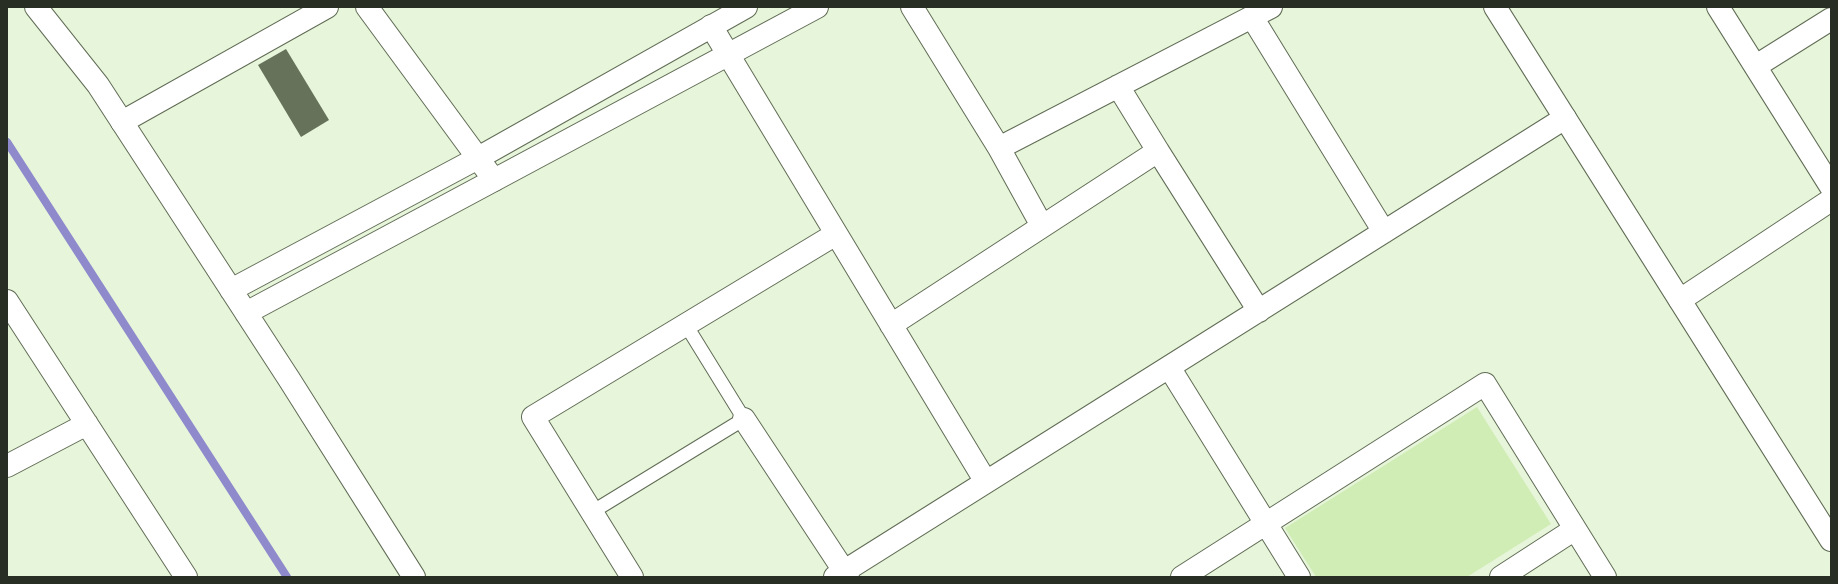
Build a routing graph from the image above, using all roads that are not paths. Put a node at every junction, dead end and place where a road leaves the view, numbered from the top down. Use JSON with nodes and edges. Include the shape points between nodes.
{"nodes":[{"id":1,"x":36,"y":7,"type":"edge"},
{"id":2,"x":327,"y":7,"type":"edge"},
{"id":3,"x":367,"y":7,"type":"edge"},
{"id":4,"x":746,"y":7,"type":"edge"},
{"id":5,"x":817,"y":7,"type":"edge"},
{"id":6,"x":912,"y":7,"type":"edge"},
{"id":7,"x":1270,"y":7,"type":"edge"},
{"id":8,"x":1495,"y":7,"type":"edge"},
{"id":9,"x":1718,"y":7,"type":"edge"},
{"id":10,"x":1252,"y":17,"type":"junction"},
{"id":11,"x":1831,"y":20,"type":"edge"},
{"id":12,"x":711,"y":26,"type":"junction"},
{"id":13,"x":728,"y":55,"type":"junction"},
{"id":14,"x":1756,"y":66,"type":"junction"},
{"id":15,"x":1118,"y":86,"type":"junction"},
{"id":16,"x":1566,"y":118,"type":"junction"},
{"id":17,"x":122,"y":122,"type":"junction"},
{"id":18,"x":999,"y":148,"type":"junction"},
{"id":19,"x":1158,"y":151,"type":"junction"},
{"id":20,"x":478,"y":158,"type":"junction"},
{"id":21,"x":494,"y":180,"type":"junction"},
{"id":22,"x":1831,"y":187,"type":"edge"},
{"id":23,"x":1831,"y":200,"type":"edge"},
{"id":24,"x":1042,"y":226,"type":"junction"},
{"id":25,"x":1384,"y":232,"type":"junction"},
{"id":26,"x":836,"y":234,"type":"junction"},
{"id":27,"x":231,"y":290,"type":"junction"},
{"id":28,"x":1680,"y":300,"type":"junction"},
{"id":29,"x":7,"y":301,"type":"edge"},
{"id":30,"x":1259,"y":311,"type":"junction"},
{"id":31,"x":246,"y":313,"type":"junction"},
{"id":32,"x":686,"y":325,"type":"junction"},
{"id":33,"x":891,"y":325,"type":"junction"},
{"id":34,"x":1169,"y":367,"type":"junction"},
{"id":35,"x":744,"y":419,"type":"junction"},
{"id":36,"x":87,"y":424,"type":"junction"},
{"id":37,"x":7,"y":466,"type":"edge"},
{"id":38,"x":986,"y":482,"type":"junction"},
{"id":39,"x":592,"y":512,"type":"junction"},
{"id":40,"x":1266,"y":524,"type":"junction"},
{"id":41,"x":1575,"y":529,"type":"junction"},
{"id":42,"x":1831,"y":540,"type":"edge"},
{"id":43,"x":842,"y":575,"type":"edge"},
{"id":44,"x":186,"y":577,"type":"edge"},
{"id":45,"x":414,"y":577,"type":"edge"},
{"id":46,"x":632,"y":577,"type":"edge"},
{"id":47,"x":1182,"y":577,"type":"edge"},
{"id":48,"x":1299,"y":577,"type":"edge"},
{"id":49,"x":1500,"y":577,"type":"edge"},
{"id":50,"x":1605,"y":577,"type":"edge"}],
"edges":[{"from":1,"to":17,"type":"street","via":[[98,85]]},
{"from":2,"to":17,"type":"street"},
{"from":3,"to":20,"type":"street"},
{"from":4,"to":12,"type":"street"},
{"from":5,"to":13,"type":"street"},
{"from":6,"to":18,"type":"street"},
{"from":7,"to":10,"type":"street"},
{"from":8,"to":16,"type":"street"},
{"from":9,"to":14,"type":"street"},
{"from":10,"to":15,"type":"street"},
{"from":10,"to":25,"type":"street"},
{"from":11,"to":14,"type":"street"},
{"from":12,"to":13,"type":"street"},
{"from":12,"to":20,"type":"street"},
{"from":13,"to":21,"type":"street"},
{"from":13,"to":26,"type":"street"},
{"from":14,"to":22,"type":"street"},
{"from":15,"to":18,"type":"street"},
{"from":15,"to":19,"type":"street"},
{"from":16,"to":25,"type":"street"},
{"from":16,"to":28,"type":"street"},
{"from":17,"to":27,"type":"street"},
{"from":18,"to":24,"type":"street"},
{"from":19,"to":24,"type":"street"},
{"from":19,"to":30,"type":"street"},
{"from":20,"to":21,"type":"street"},
{"from":20,"to":27,"type":"street"},
{"from":21,"to":31,"type":"street"},
{"from":23,"to":28,"type":"street"},
{"from":24,"to":33,"type":"street"},
{"from":25,"to":30,"type":"street"},
{"from":26,"to":32,"type":"street"},
{"from":26,"to":33,"type":"street"},
{"from":27,"to":31,"type":"street"},
{"from":28,"to":42,"type":"street"},
{"from":29,"to":36,"type":"street"},
{"from":30,"to":34,"type":"street"},
{"from":31,"to":45,"type":"street"},
{"from":32,"to":35,"type":"lane"},
{"from":32,"to":39,"type":"street","via":[[533,417]]},
{"from":33,"to":38,"type":"street"},
{"from":34,"to":38,"type":"street"},
{"from":34,"to":40,"type":"street"},
{"from":35,"to":39,"type":"lane"},
{"from":35,"to":43,"type":"street"},
{"from":36,"to":37,"type":"street"},
{"from":36,"to":44,"type":"street"},
{"from":38,"to":43,"type":"street"},
{"from":39,"to":46,"type":"street"},
{"from":40,"to":41,"type":"street","via":[[1485,384]]},
{"from":40,"to":47,"type":"street"},
{"from":40,"to":48,"type":"street"},
{"from":41,"to":49,"type":"street"},
{"from":41,"to":50,"type":"street"}]}
